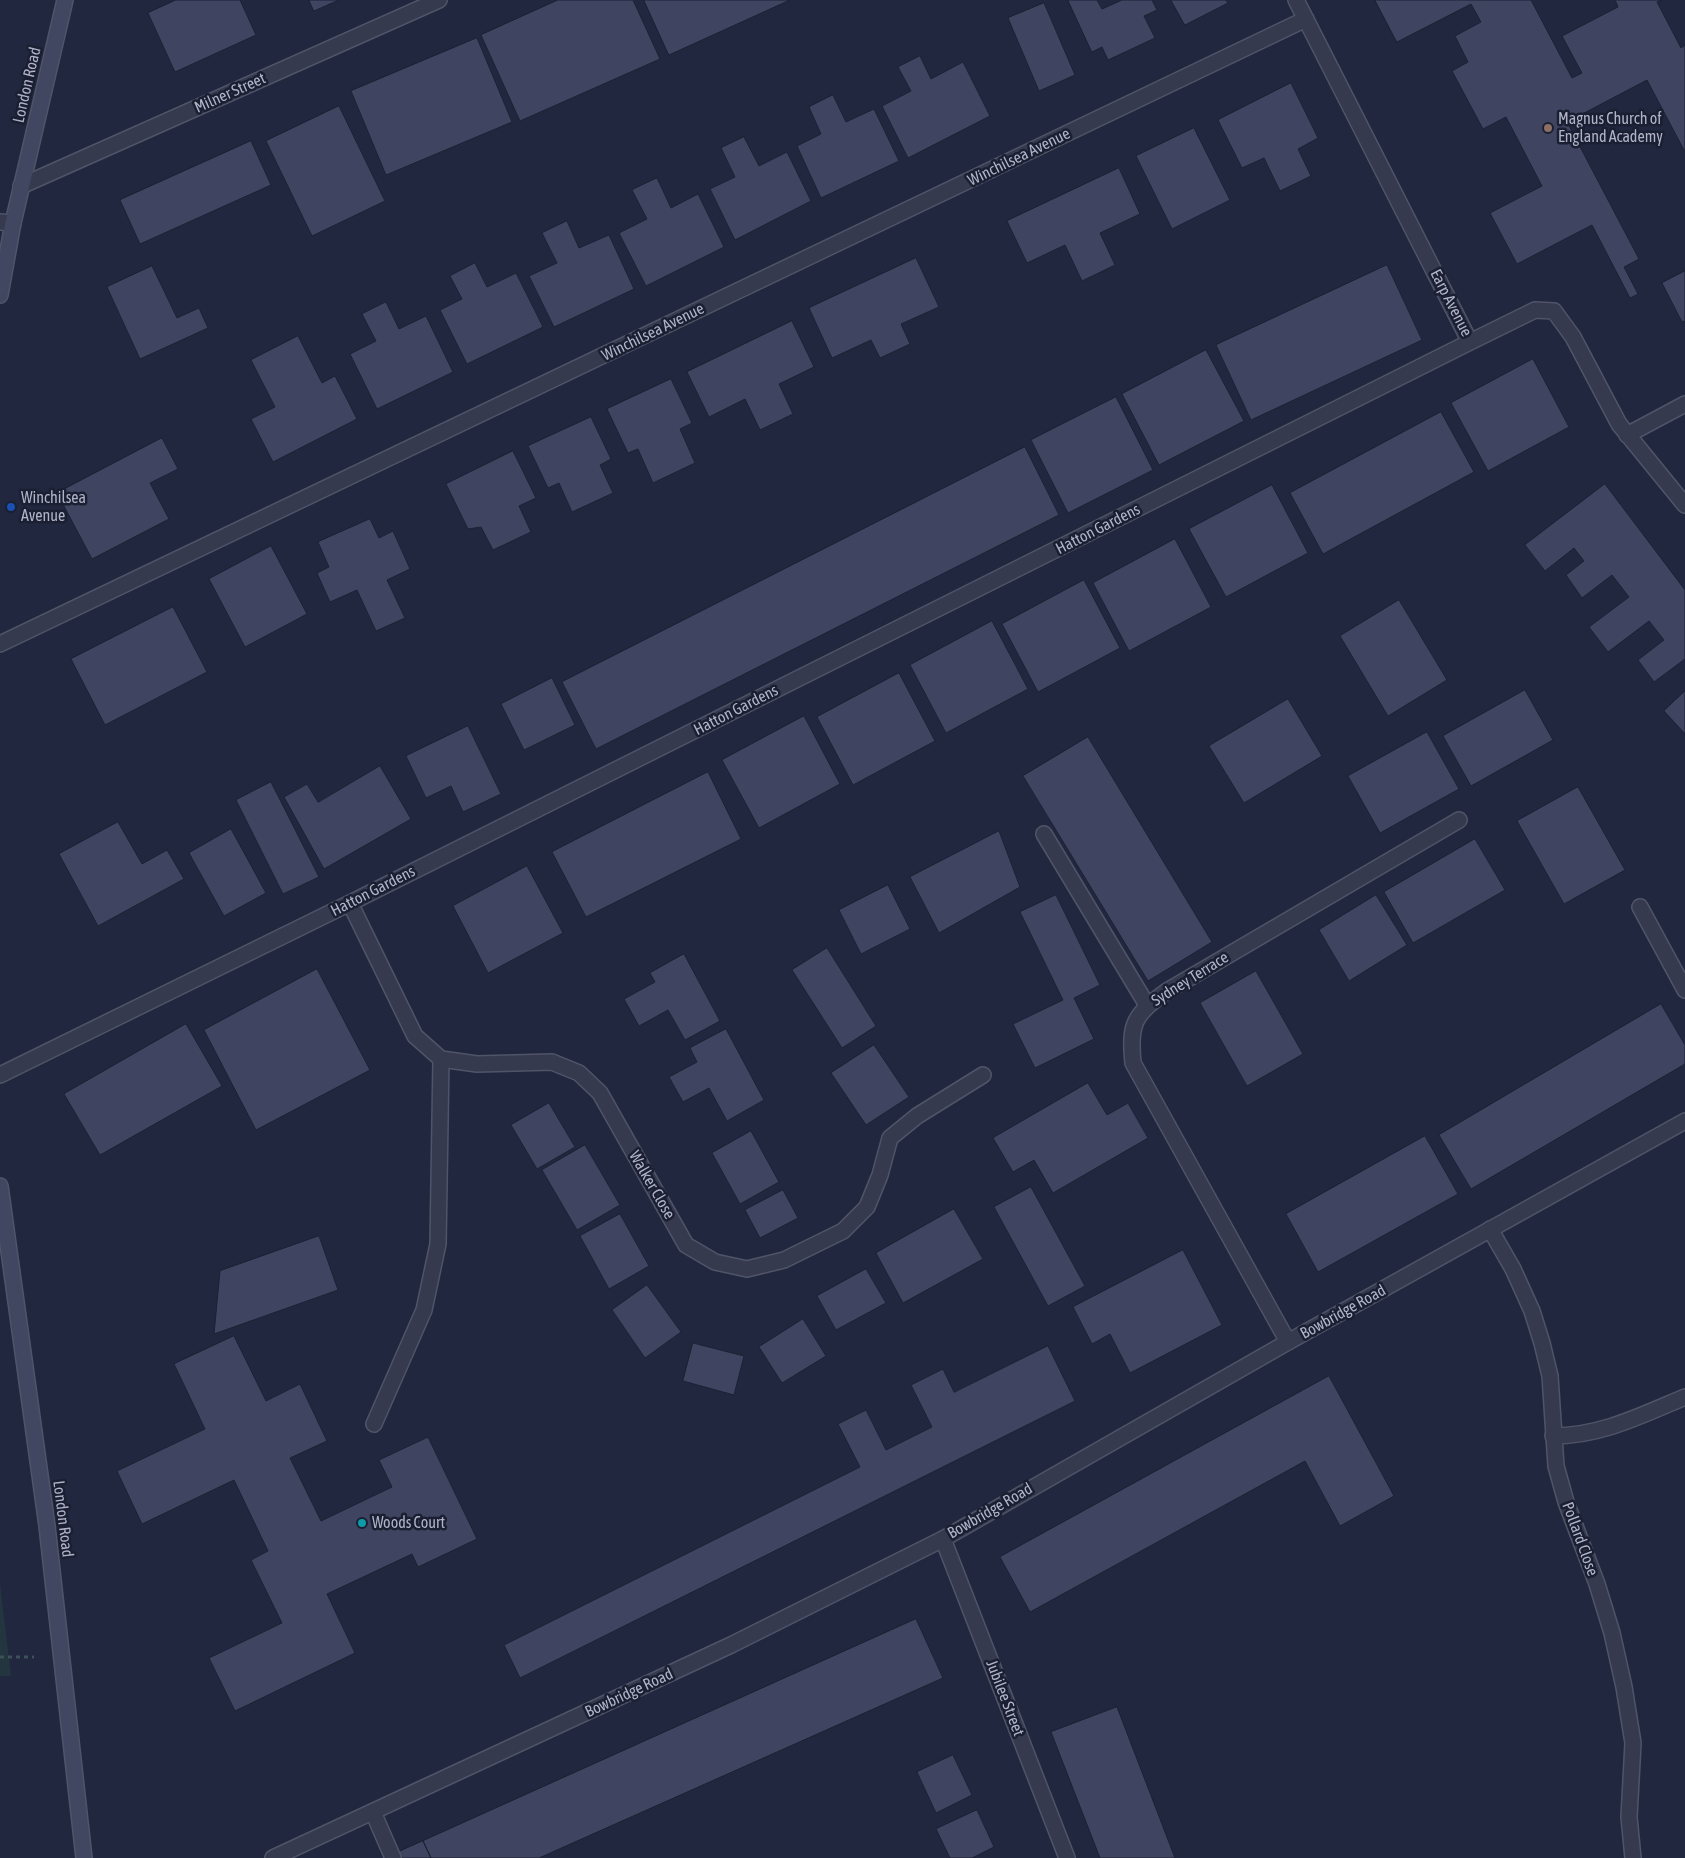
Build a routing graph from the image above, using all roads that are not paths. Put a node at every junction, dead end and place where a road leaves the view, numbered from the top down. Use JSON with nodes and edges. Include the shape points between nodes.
{"nodes":[{"id":1,"x":65,"y":0,"type":"edge"},
{"id":2,"x":438,"y":0,"type":"edge"},
{"id":3,"x":1296,"y":0,"type":"edge"},
{"id":4,"x":1306,"y":20,"type":"junction"},
{"id":5,"x":21,"y":186,"type":"junction"},
{"id":6,"x":6,"y":222,"type":"edge"},
{"id":7,"x":0,"y":295,"type":"edge"},
{"id":8,"x":1470,"y":342,"type":"junction"},
{"id":9,"x":1685,"y":404,"type":"edge"},
{"id":10,"x":1628,"y":435,"type":"junction"},
{"id":11,"x":1685,"y":505,"type":"edge"},
{"id":12,"x":0,"y":644,"type":"edge"},
{"id":13,"x":1459,"y":820,"type":"dead end"},
{"id":14,"x":1044,"y":834,"type":"dead end"},
{"id":15,"x":350,"y":903,"type":"junction"},
{"id":16,"x":1640,"y":907,"type":"dead end"},
{"id":17,"x":1685,"y":990,"type":"edge"},
{"id":18,"x":1147,"y":1005,"type":"junction"},
{"id":19,"x":441,"y":1059,"type":"junction"},
{"id":20,"x":0,"y":1075,"type":"edge"},
{"id":21,"x":983,"y":1075,"type":"dead end"},
{"id":22,"x":1685,"y":1121,"type":"edge"},
{"id":23,"x":0,"y":1186,"type":"edge"},
{"id":24,"x":1490,"y":1229,"type":"junction"},
{"id":25,"x":1288,"y":1342,"type":"junction"},
{"id":26,"x":1685,"y":1397,"type":"edge"},
{"id":27,"x":374,"y":1424,"type":"dead end"},
{"id":28,"x":1553,"y":1436,"type":"junction"},
{"id":29,"x":943,"y":1538,"type":"junction"},
{"id":30,"x":374,"y":1812,"type":"junction"},
{"id":31,"x":84,"y":1858,"type":"edge"},
{"id":32,"x":273,"y":1858,"type":"edge"},
{"id":33,"x":393,"y":1858,"type":"edge"},
{"id":34,"x":1067,"y":1858,"type":"edge"},
{"id":35,"x":1633,"y":1858,"type":"edge"}],
"edges":[{"from":1,"to":5,"type":"main road","name":"London Road"},
{"from":2,"to":5,"type":"street","name":"Milner Street"},
{"from":3,"to":4,"type":"street","name":"Earp Avenue"},
{"from":4,"to":8,"type":"street","name":"Earp Avenue"},
{"from":4,"to":12,"type":"street","name":"Winchilsea Avenue"},
{"from":5,"to":6,"type":"main road","name":"London Road"},
{"from":6,"to":7,"type":"main road","name":"London Road"},
{"from":8,"to":10,"type":"street","name":"Earp Avenue","via":[[1535,310],[1554,311],[1573,337]]},
{"from":8,"to":15,"type":"street","name":"Hatton Gardens"},
{"from":9,"to":10,"type":"street"},
{"from":10,"to":11,"type":"street","name":"Earp Avenue"},
{"from":13,"to":18,"type":"street","name":"Sydney Terrace","via":[[1166,990]]},
{"from":14,"to":18,"type":"street"},
{"from":15,"to":19,"type":"street","via":[[415,1036]]},
{"from":15,"to":20,"type":"street","name":"Hatton Gardens"},
{"from":16,"to":17,"type":"street"},
{"from":18,"to":25,"type":"street","name":"Sydney Terrace","via":[[1130,1036],[1133,1063]]},
{"from":19,"to":21,"type":"street","name":"Walker Close","via":[[477,1064],[552,1062],[579,1073],[600,1093],[686,1245],[715,1262],[747,1269],[784,1260],[842,1231],[867,1207],[890,1138],[917,1116]]},
{"from":19,"to":27,"type":"street","via":[[438,1244],[424,1310]]},
{"from":22,"to":24,"type":"street","name":"Bowbridge Road"},
{"from":23,"to":31,"type":"main road","name":"London Road","via":[[47,1526]]},
{"from":24,"to":25,"type":"street","name":"Bowbridge Road"},
{"from":24,"to":28,"type":"street","name":"Pollard Close","via":[[1532,1311],[1550,1376]]},
{"from":25,"to":29,"type":"street","name":"Bowbridge Road"},
{"from":26,"to":28,"type":"street","via":[[1605,1429],[1588,1434]]},
{"from":28,"to":35,"type":"street","name":"Pollard Close","via":[[1556,1466],[1566,1502],[1597,1584],[1624,1687],[1633,1743],[1629,1817]]},
{"from":29,"to":30,"type":"street","name":"Bowbridge Road","via":[[731,1645]]},
{"from":29,"to":34,"type":"street","name":"Jubilee Street"},
{"from":30,"to":32,"type":"street","name":"Bowbridge Road"},
{"from":30,"to":33,"type":"street"}]}
